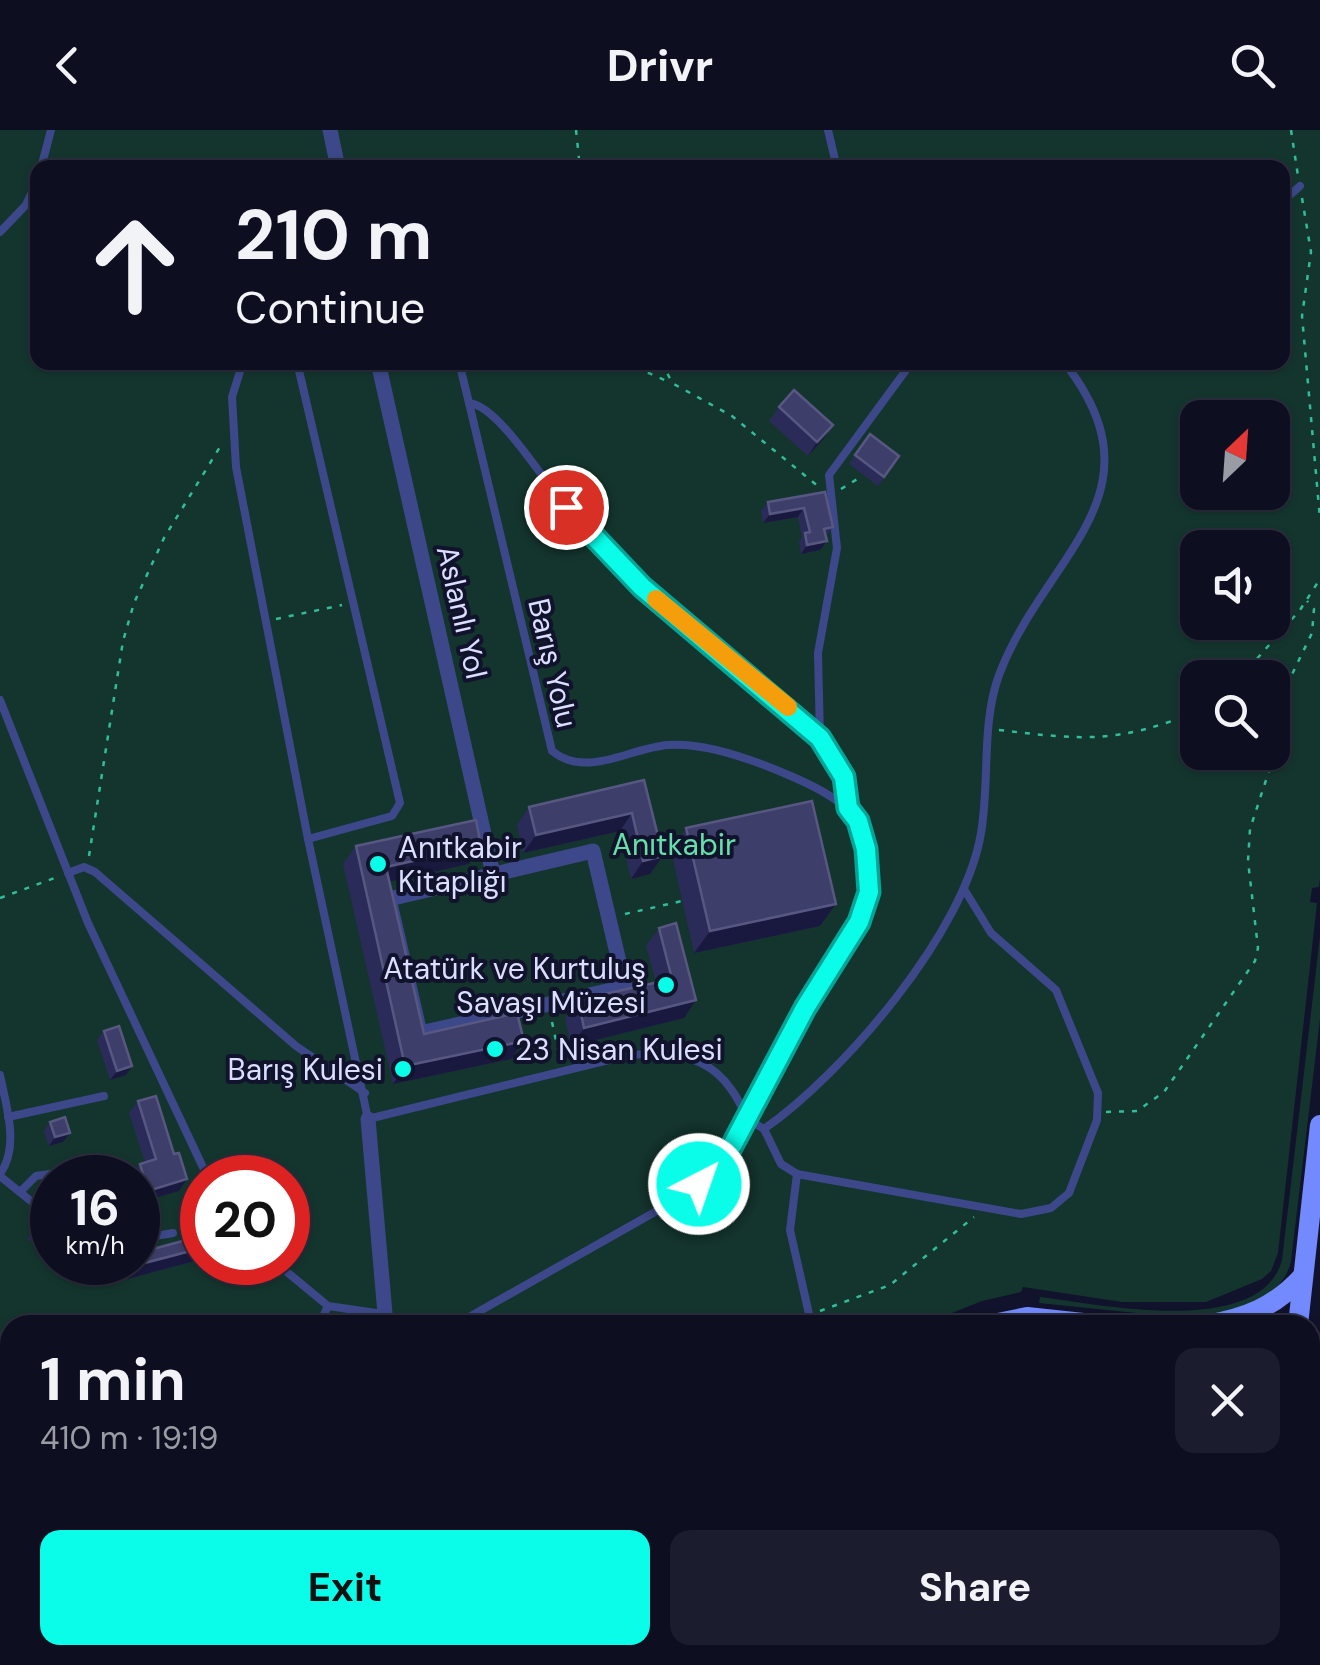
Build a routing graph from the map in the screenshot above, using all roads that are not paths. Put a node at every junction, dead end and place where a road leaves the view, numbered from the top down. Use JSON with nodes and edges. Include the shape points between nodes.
{"nodes":[{"id":1,"x":51,"y":130,"type":"edge"},
{"id":2,"x":330,"y":130,"type":"edge"},
{"id":3,"x":828,"y":130,"type":"edge"},
{"id":4,"x":43,"y":160,"type":"edge"},
{"id":5,"x":336,"y":160,"type":"edge"},
{"id":6,"x":835,"y":160,"type":"edge"},
{"id":7,"x":1300,"y":186,"type":"road end"},
{"id":8,"x":1290,"y":195,"type":"edge"},
{"id":9,"x":30,"y":197,"type":"edge"},
{"id":10,"x":0,"y":232,"type":"edge"},
{"id":11,"x":240,"y":370,"type":"edge"},
{"id":12,"x":299,"y":370,"type":"edge"},
{"id":13,"x":380,"y":370,"type":"edge"},
{"id":14,"x":461,"y":370,"type":"edge"},
{"id":15,"x":906,"y":370,"type":"edge"},
{"id":16,"x":1069,"y":370,"type":"edge"},
{"id":17,"x":469,"y":403,"type":"junction"},
{"id":18,"x":0,"y":700,"type":"edge"},
{"id":19,"x":820,"y":738,"type":"junction"},
{"id":20,"x":848,"y":808,"type":"junction"},
{"id":21,"x":308,"y":839,"type":"junction"},
{"id":22,"x":68,"y":874,"type":"junction"},
{"id":23,"x":492,"y":874,"type":"junction"},
{"id":24,"x":964,"y":888,"type":"junction"},
{"id":25,"x":548,"y":1004,"type":"junction"},
{"id":26,"x":514,"y":1012,"type":"junction"},
{"id":27,"x":552,"y":1022,"type":"road end"},
{"id":28,"x":518,"y":1029,"type":"edge"},
{"id":29,"x":0,"y":1076,"type":"edge"},
{"id":30,"x":365,"y":1093,"type":"junction"},
{"id":31,"x":104,"y":1096,"type":"dead end"},
{"id":32,"x":8,"y":1118,"type":"junction"},
{"id":33,"x":368,"y":1119,"type":"junction"},
{"id":34,"x":746,"y":1119,"type":"junction"},
{"id":35,"x":1320,"y":1125,"type":"edge"},
{"id":36,"x":764,"y":1130,"type":"junction"},
{"id":37,"x":1318,"y":1148,"type":"edge"},
{"id":38,"x":197,"y":1155,"type":"edge"},
{"id":39,"x":798,"y":1174,"type":"junction"},
{"id":40,"x":0,"y":1175,"type":"edge"},
{"id":41,"x":30,"y":1182,"type":"edge"},
{"id":42,"x":20,"y":1192,"type":"junction"},
{"id":43,"x":30,"y":1200,"type":"edge"},
{"id":44,"x":173,"y":1233,"type":"dead end"},
{"id":45,"x":160,"y":1235,"type":"edge"},
{"id":46,"x":1303,"y":1276,"type":"junction"},
{"id":47,"x":303,"y":1285,"type":"edge"},
{"id":48,"x":328,"y":1306,"type":"junction"},
{"id":49,"x":809,"y":1314,"type":"road end"},
{"id":50,"x":324,"y":1315,"type":"edge"},
{"id":51,"x":365,"y":1315,"type":"edge"},
{"id":52,"x":386,"y":1315,"type":"edge"},
{"id":53,"x":473,"y":1315,"type":"edge"},
{"id":54,"x":1243,"y":1315,"type":"edge"},
{"id":55,"x":1299,"y":1315,"type":"edge"}],
"edges":[{"from":1,"to":4,"type":"lane"},
{"from":2,"to":5,"type":"street"},
{"from":3,"to":6,"type":"lane"},
{"from":7,"to":8,"type":"lane"},
{"from":9,"to":10,"type":"lane"},
{"from":11,"to":21,"type":"lane","via":[[232,397],[232,437]]},
{"from":12,"to":21,"type":"lane","via":[[400,807],[392,816]]},
{"from":13,"to":23,"type":"street","name":"Aslanlı Yol"},
{"from":14,"to":17,"type":"lane"},
{"from":15,"to":19,"type":"lane","via":[[834,465],[829,490],[837,548],[818,653]]},
{"from":16,"to":24,"type":"lane","via":[[1100,424],[1106,476],[994,692],[981,835]]},
{"from":17,"to":19,"type":"lane","via":[[493,414],[566,507],[642,587]]},
{"from":17,"to":20,"type":"lane","name":"Barış Yolu","via":[[552,751],[581,764],[684,746],[787,774]]},
{"from":18,"to":22,"type":"lane"},
{"from":19,"to":20,"type":"lane","via":[[848,787]]},
{"from":20,"to":34,"type":"lane","via":[[866,849],[870,882],[864,910]]},
{"from":21,"to":30,"type":"lane"},
{"from":22,"to":30,"type":"lane","via":[[86,867],[296,1046]]},
{"from":22,"to":38,"type":"lane"},
{"from":23,"to":25,"type":"street","via":[[593,851],[616,917],[625,987]]},
{"from":23,"to":26,"type":"street","via":[[389,899],[420,1033]]},
{"from":24,"to":36,"type":"lane","via":[[888,1008]]},
{"from":24,"to":39,"type":"lane","via":[[991,933],[1056,990],[1095,1081],[1100,1110],[1063,1200],[1030,1214]]},
{"from":25,"to":26,"type":"street"},
{"from":25,"to":27,"type":"street"},
{"from":26,"to":28,"type":"street"},
{"from":29,"to":32,"type":"lane"},
{"from":30,"to":33,"type":"lane"},
{"from":31,"to":32,"type":"lane"},
{"from":32,"to":40,"type":"lane","via":[[10,1154]]},
{"from":33,"to":34,"type":"lane","via":[[659,1052],[687,1057],[717,1074]]},
{"from":33,"to":52,"type":"street"},
{"from":34,"to":36,"type":"lane"},
{"from":34,"to":53,"type":"lane","via":[[725,1159],[685,1194]]},
{"from":35,"to":37,"type":"main road"},
{"from":36,"to":39,"type":"lane","via":[[782,1164]]},
{"from":37,"to":46,"type":"main road"},
{"from":39,"to":49,"type":"lane","via":[[790,1230]]},
{"from":40,"to":42,"type":"lane"},
{"from":41,"to":42,"type":"lane"},
{"from":42,"to":43,"type":"lane"},
{"from":44,"to":45,"type":"lane"},
{"from":46,"to":54,"type":"main road","via":[[1287,1294]]},
{"from":46,"to":55,"type":"main road"},
{"from":47,"to":48,"type":"lane"},
{"from":48,"to":50,"type":"lane"},
{"from":48,"to":51,"type":"lane"}]}
